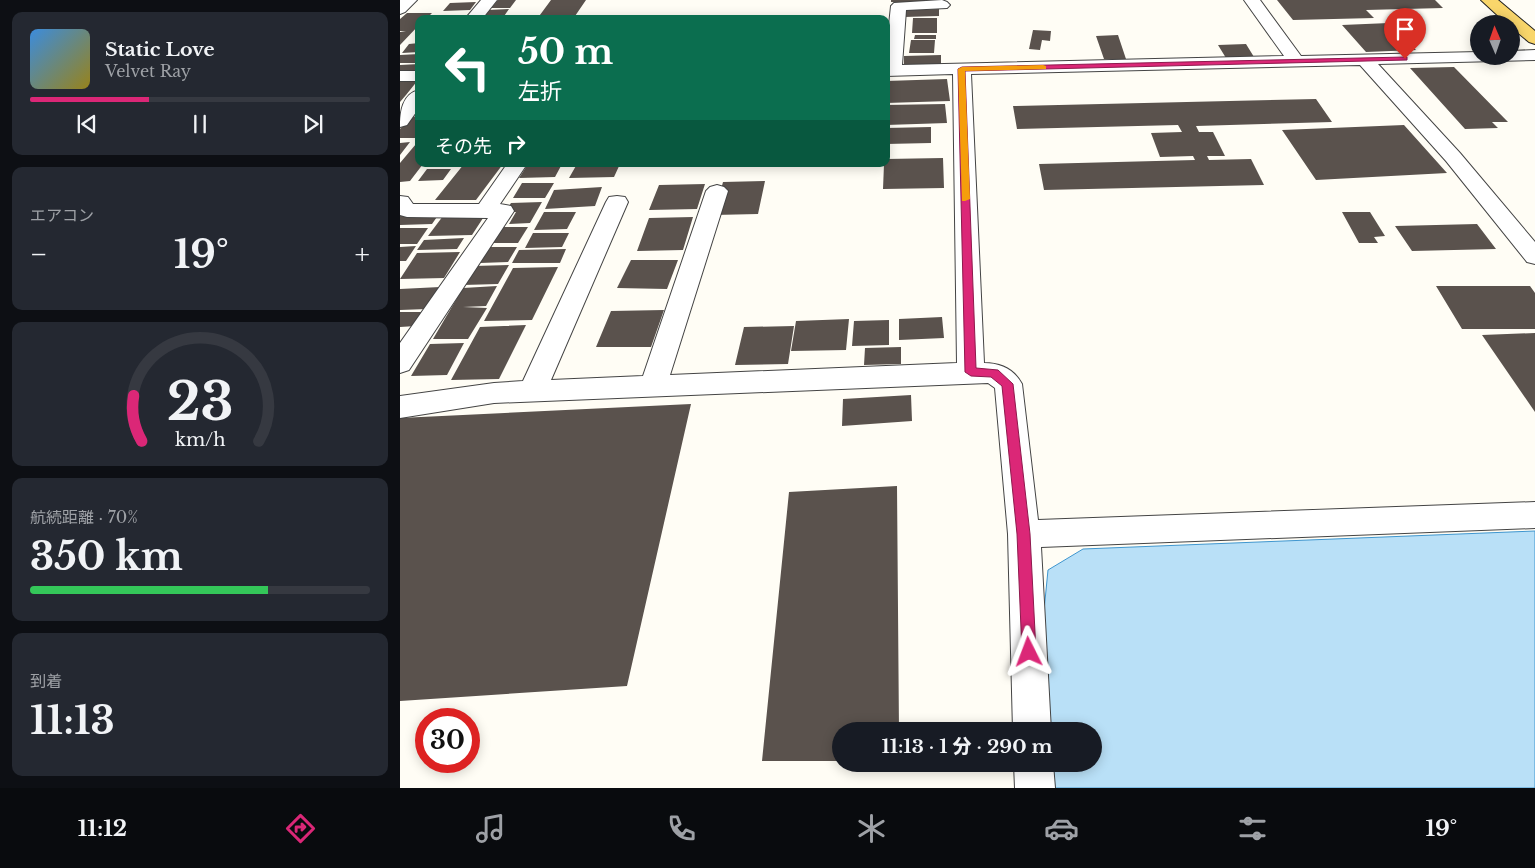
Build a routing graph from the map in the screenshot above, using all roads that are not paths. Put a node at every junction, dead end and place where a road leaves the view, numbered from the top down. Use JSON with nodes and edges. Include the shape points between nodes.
{"nodes":[{"id":1,"x":410,"y":0,"type":"edge"},
{"id":2,"x":489,"y":0,"type":"edge"},
{"id":3,"x":1252,"y":0,"type":"edge"},
{"id":4,"x":1489,"y":0,"type":"edge"},
{"id":5,"x":942,"y":5,"type":"dead end"},
{"id":6,"x":400,"y":9,"type":"edge"},
{"id":7,"x":476,"y":15,"type":"edge"},
{"id":8,"x":1535,"y":39,"type":"edge"},
{"id":9,"x":1520,"y":56,"type":"edge"},
{"id":10,"x":1535,"y":56,"type":"edge"},
{"id":11,"x":1470,"y":57,"type":"edge"},
{"id":12,"x":1365,"y":60,"type":"junction"},
{"id":13,"x":1296,"y":61,"type":"junction"},
{"id":14,"x":962,"y":69,"type":"junction"},
{"id":15,"x":890,"y":71,"type":"edge"},
{"id":16,"x":400,"y":76,"type":"edge"},
{"id":17,"x":415,"y":76,"type":"edge"},
{"id":18,"x":415,"y":101,"type":"edge"},
{"id":19,"x":400,"y":121,"type":"edge"},
{"id":20,"x":515,"y":167,"type":"edge"},
{"id":21,"x":717,"y":191,"type":"dead end"},
{"id":22,"x":617,"y":202,"type":"dead end"},
{"id":23,"x":400,"y":203,"type":"edge"},
{"id":24,"x":485,"y":211,"type":"junction"},
{"id":25,"x":1535,"y":257,"type":"edge"},
{"id":26,"x":400,"y":363,"type":"edge"},
{"id":27,"x":971,"y":372,"type":"junction"},
{"id":28,"x":653,"y":386,"type":"junction"},
{"id":29,"x":532,"y":392,"type":"junction"},
{"id":30,"x":400,"y":407,"type":"edge"},
{"id":31,"x":1535,"y":515,"type":"edge"},
{"id":32,"x":1024,"y":534,"type":"junction"},
{"id":33,"x":1032,"y":722,"type":"edge"},
{"id":34,"x":1034,"y":772,"type":"edge"},
{"id":35,"x":1035,"y":788,"type":"edge"}],
"edges":[{"from":1,"to":6,"type":"street"},
{"from":2,"to":7,"type":"street"},
{"from":3,"to":13,"type":"street"},
{"from":4,"to":8,"type":"main road"},
{"from":5,"to":15,"type":"street","via":[[899,6]]},
{"from":9,"to":10,"type":"street"},
{"from":11,"to":12,"type":"street"},
{"from":12,"to":13,"type":"street"},
{"from":12,"to":25,"type":"street","via":[[1453,157]]},
{"from":13,"to":14,"type":"street"},
{"from":14,"to":15,"type":"street"},
{"from":14,"to":27,"type":"street"},
{"from":16,"to":17,"type":"street"},
{"from":18,"to":19,"type":"street"},
{"from":20,"to":24,"type":"street"},
{"from":21,"to":28,"type":"street"},
{"from":22,"to":29,"type":"street"},
{"from":23,"to":24,"type":"street","via":[[407,210]]},
{"from":24,"to":26,"type":"street","via":[[503,211]]},
{"from":27,"to":28,"type":"street"},
{"from":27,"to":32,"type":"street","via":[[994,373],[1008,384]]},
{"from":28,"to":29,"type":"street"},
{"from":29,"to":30,"type":"street","via":[[494,393]]},
{"from":31,"to":32,"type":"street"},
{"from":32,"to":33,"type":"street"},
{"from":34,"to":35,"type":"street"}]}
